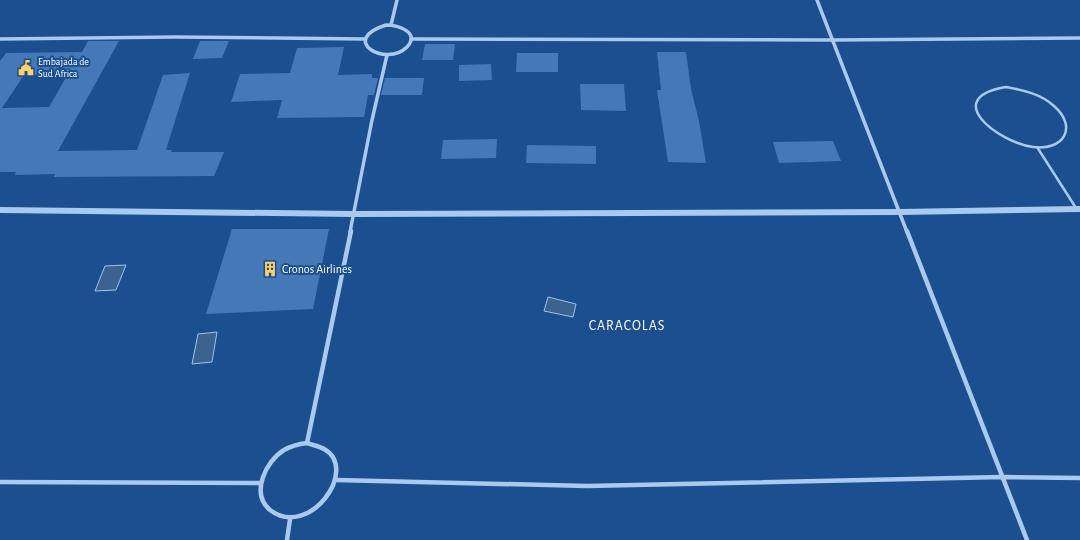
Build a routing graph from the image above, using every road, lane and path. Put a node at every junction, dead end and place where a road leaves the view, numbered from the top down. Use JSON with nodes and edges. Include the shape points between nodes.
{"nodes":[{"id":1,"x":396,"y":0,"type":"edge"},
{"id":2,"x":817,"y":0,"type":"edge"},
{"id":3,"x":391,"y":25,"type":"junction"},
{"id":4,"x":1080,"y":38,"type":"edge"},
{"id":5,"x":0,"y":39,"type":"edge"},
{"id":6,"x":365,"y":39,"type":"junction"},
{"id":7,"x":411,"y":39,"type":"junction"},
{"id":8,"x":833,"y":40,"type":"junction"},
{"id":9,"x":386,"y":55,"type":"junction"},
{"id":10,"x":1038,"y":147,"type":"junction"},
{"id":11,"x":1078,"y":209,"type":"edge"},
{"id":12,"x":0,"y":210,"type":"edge"},
{"id":13,"x":900,"y":212,"type":"junction"},
{"id":14,"x":354,"y":214,"type":"junction"},
{"id":15,"x":307,"y":443,"type":"junction"},
{"id":16,"x":1002,"y":478,"type":"junction"},
{"id":17,"x":1080,"y":478,"type":"edge"},
{"id":18,"x":336,"y":480,"type":"junction"},
{"id":19,"x":0,"y":482,"type":"edge"},
{"id":20,"x":261,"y":483,"type":"junction"},
{"id":21,"x":290,"y":519,"type":"junction"},
{"id":22,"x":287,"y":540,"type":"edge"},
{"id":23,"x":1027,"y":540,"type":"edge"}],
"edges":[{"from":1,"to":3,"type":"street"},
{"from":2,"to":8,"type":"street"},
{"from":3,"to":6,"type":"street","via":[[376,28]]},
{"from":3,"to":7,"type":"street","via":[[404,28],[410,33]]},
{"from":4,"to":8,"type":"street"},
{"from":5,"to":6,"type":"street"},
{"from":6,"to":9,"type":"street","via":[[365,46],[371,52]]},
{"from":7,"to":8,"type":"street"},
{"from":7,"to":9,"type":"street","via":[[401,51]]},
{"from":8,"to":13,"type":"street"},
{"from":9,"to":14,"type":"street"},
{"from":10,"to":10,"type":"lane","via":[[1059,143],[1068,130],[1061,113],[1053,105],[1031,93],[1006,87],[990,90],[980,96],[976,103],[977,111],[988,128],[1011,141]]},
{"from":10,"to":11,"type":"lane"},
{"from":11,"to":13,"type":"street"},
{"from":12,"to":14,"type":"street"},
{"from":13,"to":14,"type":"street"},
{"from":13,"to":16,"type":"street"},
{"from":14,"to":15,"type":"street"},
{"from":15,"to":18,"type":"street","via":[[328,451],[335,463]]},
{"from":15,"to":20,"type":"street","via":[[289,447],[274,458],[268,465]]},
{"from":16,"to":17,"type":"street"},
{"from":16,"to":18,"type":"street","via":[[587,486]]},
{"from":16,"to":23,"type":"street"},
{"from":18,"to":21,"type":"street","via":[[329,496],[316,510]]},
{"from":19,"to":20,"type":"street"},
{"from":20,"to":21,"type":"street","via":[[262,498],[269,511]]},
{"from":21,"to":22,"type":"street"}]}
